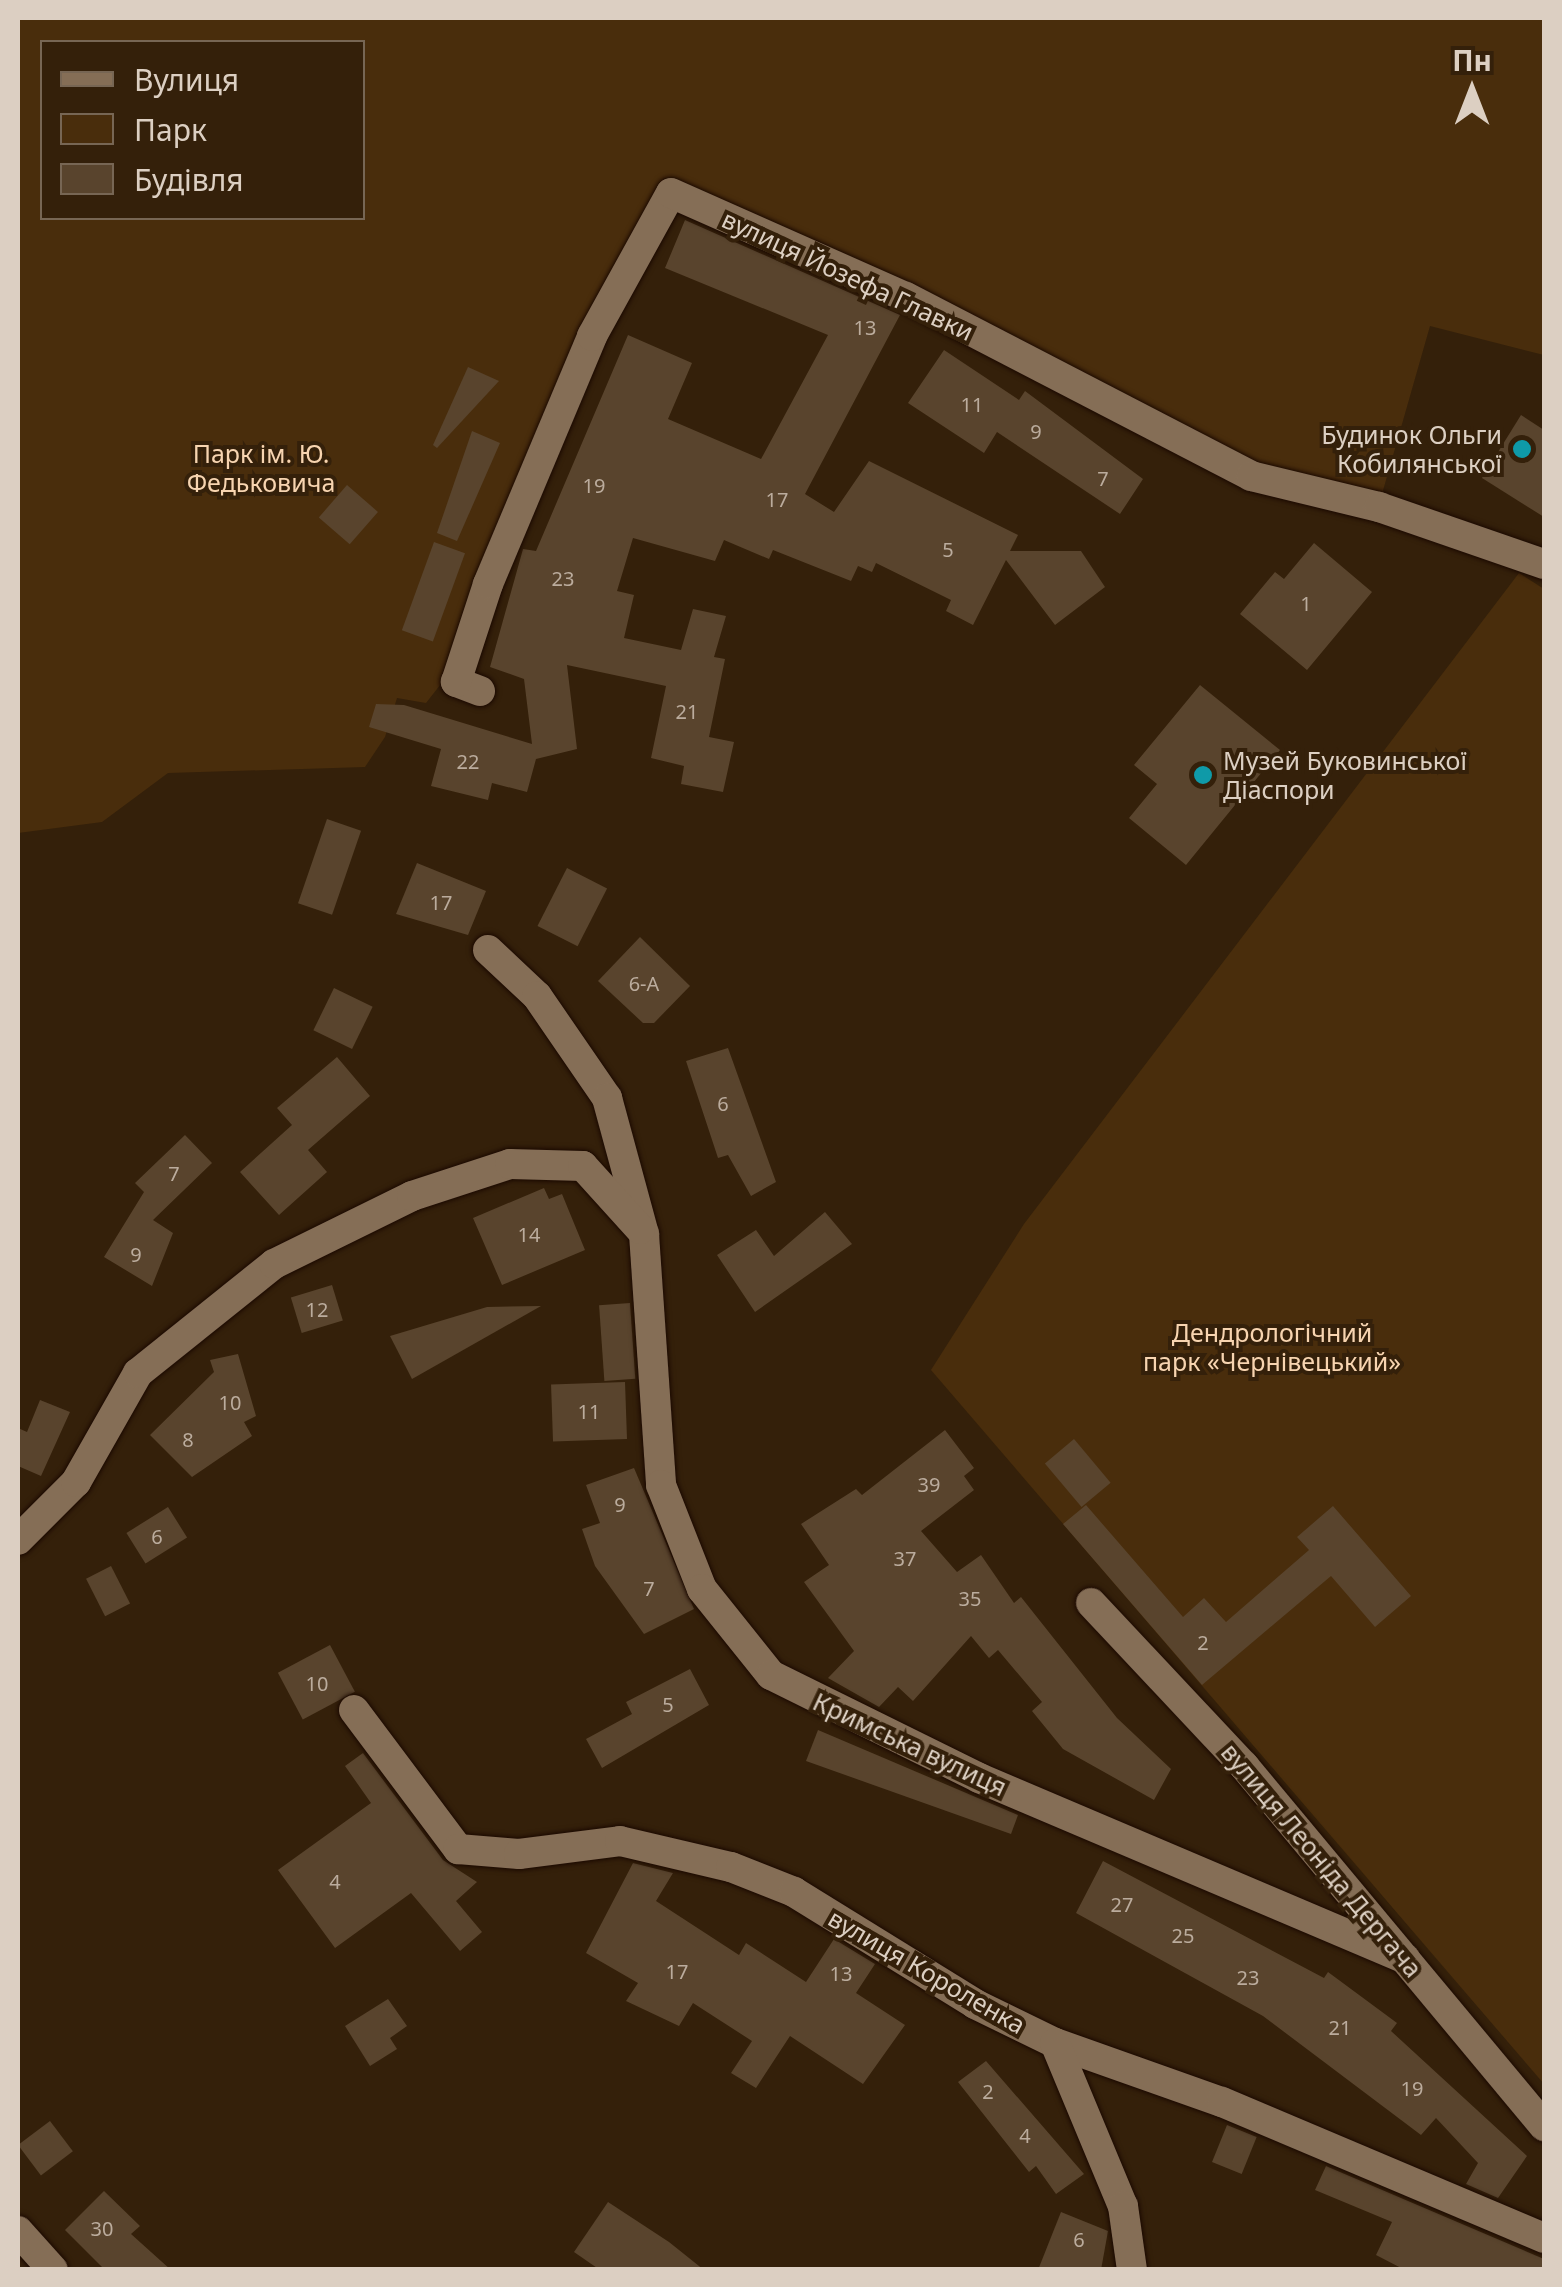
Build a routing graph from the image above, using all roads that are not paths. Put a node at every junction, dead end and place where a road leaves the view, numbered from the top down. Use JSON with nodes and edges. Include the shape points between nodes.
{"nodes":[{"id":1,"x":1544,"y":564,"type":"edge"},
{"id":2,"x":480,"y":691,"type":"dead end"},
{"id":3,"x":488,"y":950,"type":"dead end"},
{"id":4,"x":644,"y":1234,"type":"junction"},
{"id":5,"x":18,"y":1540,"type":"edge"},
{"id":6,"x":1091,"y":1603,"type":"dead end"},
{"id":7,"x":354,"y":1710,"type":"dead end"},
{"id":8,"x":1405,"y":1959,"type":"junction"},
{"id":9,"x":1055,"y":2042,"type":"junction"},
{"id":10,"x":1544,"y":2126,"type":"edge"},
{"id":11,"x":18,"y":2232,"type":"edge"},
{"id":12,"x":1544,"y":2238,"type":"edge"},
{"id":13,"x":53,"y":2270,"type":"edge"},
{"id":14,"x":1132,"y":2270,"type":"edge"}],
"edges":[{"from":1,"to":2,"type":"street","name":"вулиця Йозефа Главки","via":[[1379,508],[1251,476],[906,296],[670,192],[592,336],[488,584],[456,682]]},
{"from":3,"to":4,"type":"street","name":"Кримська вулиця","via":[[537,996],[607,1098]]},
{"from":4,"to":5,"type":"street","via":[[583,1166],[510,1164],[412,1196],[274,1264],[138,1373],[76,1482]]},
{"from":4,"to":8,"type":"street","name":"Кримська вулиця","via":[[660,1485],[702,1589],[772,1675],[841,1716],[979,1778]]},
{"from":6,"to":8,"type":"street","name":"вулиця Леоніда Дергача","via":[[1244,1766]]},
{"from":7,"to":9,"type":"street","name":"вулиця Короленка","via":[[458,1848],[518,1854],[620,1841],[731,1867],[794,1892],[975,2004]]},
{"from":8,"to":10,"type":"street","name":"вулиця Леоніда Дергача"},
{"from":9,"to":12,"type":"street","name":"вулиця Короленка","via":[[1222,2102]]},
{"from":9,"to":14,"type":"street","via":[[1123,2206]]},
{"from":11,"to":13,"type":"street"}]}
